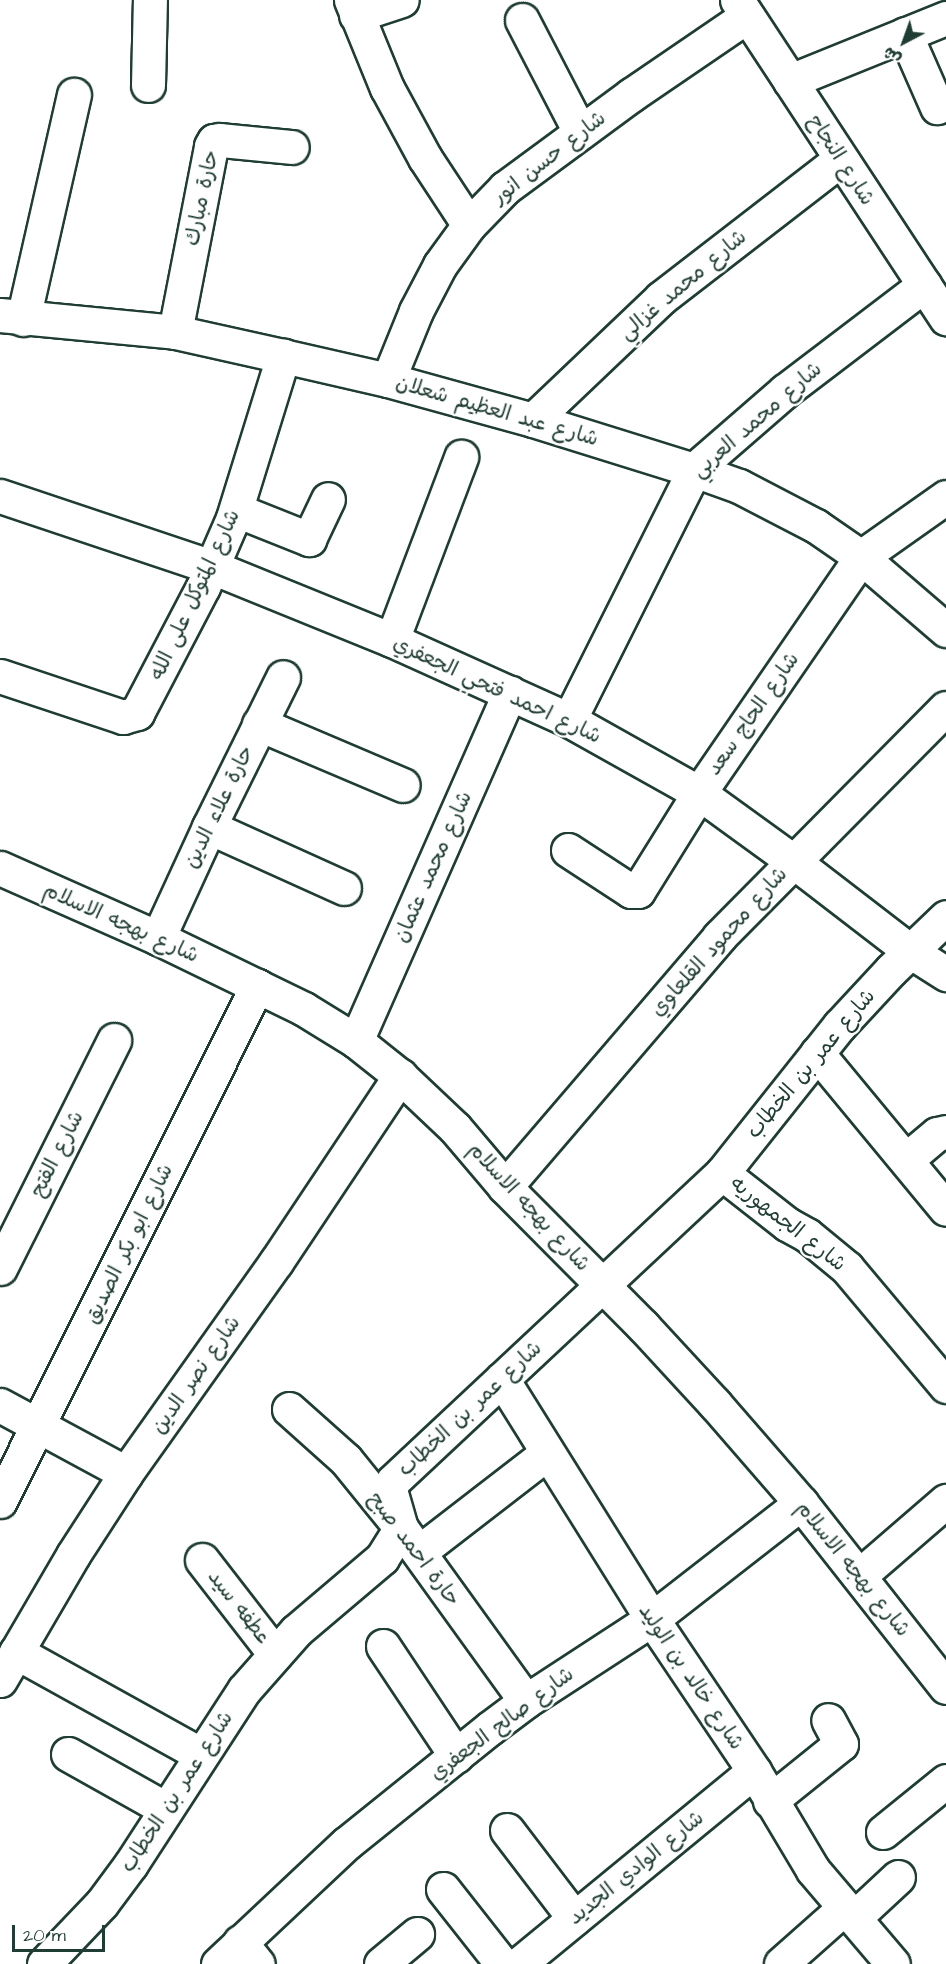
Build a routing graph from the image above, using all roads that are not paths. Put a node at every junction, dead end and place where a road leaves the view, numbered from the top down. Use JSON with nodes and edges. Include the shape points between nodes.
{"nodes":[{"id":1,"x":150,"y":0,"type":"edge"},
{"id":2,"x":402,"y":0,"type":"edge"},
{"id":3,"x":353,"y":8,"type":"edge"},
{"id":4,"x":742,"y":8,"type":"edge"},
{"id":5,"x":946,"y":18,"type":"edge"},
{"id":6,"x":522,"y":20,"type":"dead end"},
{"id":7,"x":905,"y":34,"type":"junction"},
{"id":8,"x":790,"y":81,"type":"junction"},
{"id":9,"x":148,"y":85,"type":"dead end"},
{"id":10,"x":74,"y":95,"type":"dead end"},
{"id":11,"x":937,"y":108,"type":"dead end"},
{"id":12,"x":580,"y":132,"type":"junction"},
{"id":13,"x":292,"y":147,"type":"dead end"},
{"id":14,"x":841,"y":159,"type":"junction"},
{"id":15,"x":469,"y":225,"type":"junction"},
{"id":16,"x":924,"y":285,"type":"junction"},
{"id":17,"x":12,"y":317,"type":"edge"},
{"id":18,"x":946,"y":318,"type":"edge"},
{"id":19,"x":175,"y":332,"type":"junction"},
{"id":20,"x":283,"y":356,"type":"junction"},
{"id":21,"x":388,"y":380,"type":"junction"},
{"id":22,"x":533,"y":420,"type":"junction"},
{"id":23,"x":461,"y":458,"type":"dead end"},
{"id":24,"x":694,"y":470,"type":"junction"},
{"id":25,"x":0,"y":496,"type":"edge"},
{"id":26,"x":946,"y":497,"type":"edge"},
{"id":27,"x":327,"y":499,"type":"dead end"},
{"id":28,"x":236,"y":510,"type":"junction"},
{"id":29,"x":861,"y":557,"type":"junction"},
{"id":30,"x":212,"y":567,"type":"junction"},
{"id":31,"x":946,"y":630,"type":"edge"},
{"id":32,"x":392,"y":640,"type":"junction"},
{"id":33,"x":0,"y":676,"type":"edge"},
{"id":34,"x":283,"y":677,"type":"dead end"},
{"id":35,"x":510,"y":692,"type":"junction"},
{"id":36,"x":946,"y":708,"type":"edge"},
{"id":37,"x":568,"y":720,"type":"junction"},
{"id":38,"x":259,"y":724,"type":"junction"},
{"id":39,"x":403,"y":784,"type":"dead end"},
{"id":40,"x":699,"y":793,"type":"junction"},
{"id":41,"x":209,"y":827,"type":"junction"},
{"id":42,"x":568,"y":850,"type":"dead end"},
{"id":43,"x":793,"y":861,"type":"junction"},
{"id":44,"x":0,"y":868,"type":"edge"},
{"id":45,"x":344,"y":888,"type":"dead end"},
{"id":46,"x":946,"y":917,"type":"edge"},
{"id":47,"x":158,"y":938,"type":"junction"},
{"id":48,"x":910,"y":951,"type":"junction"},
{"id":49,"x":946,"y":974,"type":"edge"},
{"id":50,"x":257,"y":986,"type":"junction"},
{"id":51,"x":114,"y":1040,"type":"dead end"},
{"id":52,"x":356,"y":1041,"type":"junction"},
{"id":53,"x":817,"y":1053,"type":"junction"},
{"id":54,"x":400,"y":1076,"type":"junction"},
{"id":55,"x":946,"y":1132,"type":"edge"},
{"id":56,"x":907,"y":1160,"type":"junction"},
{"id":57,"x":722,"y":1173,"type":"junction"},
{"id":58,"x":505,"y":1187,"type":"junction"},
{"id":59,"x":946,"y":1209,"type":"edge"},
{"id":60,"x":0,"y":1268,"type":"edge"},
{"id":61,"x":604,"y":1286,"type":"junction"},
{"id":62,"x":502,"y":1379,"type":"junction"},
{"id":63,"x":946,"y":1386,"type":"edge"},
{"id":64,"x":0,"y":1404,"type":"edge"},
{"id":65,"x":289,"y":1409,"type":"dead end"},
{"id":66,"x":39,"y":1426,"type":"junction"},
{"id":67,"x":547,"y":1453,"type":"junction"},
{"id":68,"x":126,"y":1473,"type":"junction"},
{"id":69,"x":0,"y":1501,"type":"edge"},
{"id":70,"x":946,"y":1501,"type":"edge"},
{"id":71,"x":801,"y":1503,"type":"junction"},
{"id":72,"x":410,"y":1540,"type":"junction"},
{"id":73,"x":202,"y":1560,"type":"dead end"},
{"id":74,"x":859,"y":1576,"type":"junction"},
{"id":75,"x":652,"y":1619,"type":"junction"},
{"id":76,"x":383,"y":1646,"type":"dead end"},
{"id":77,"x":16,"y":1652,"type":"junction"},
{"id":78,"x":275,"y":1654,"type":"junction"},
{"id":79,"x":0,"y":1680,"type":"edge"},
{"id":80,"x":946,"y":1687,"type":"edge"},
{"id":81,"x":526,"y":1701,"type":"junction"},
{"id":82,"x":828,"y":1720,"type":"dead end"},
{"id":83,"x":68,"y":1754,"type":"dead end"},
{"id":84,"x":201,"y":1754,"type":"junction"},
{"id":85,"x":456,"y":1756,"type":"junction"},
{"id":86,"x":754,"y":1771,"type":"junction"},
{"id":87,"x":946,"y":1782,"type":"edge"},
{"id":88,"x":770,"y":1801,"type":"junction"},
{"id":89,"x":166,"y":1809,"type":"junction"},
{"id":90,"x":507,"y":1830,"type":"dead end"},
{"id":91,"x":883,"y":1832,"type":"dead end"},
{"id":92,"x":898,"y":1877,"type":"dead end"},
{"id":93,"x":443,"y":1889,"type":"dead end"},
{"id":94,"x":849,"y":1913,"type":"junction"},
{"id":95,"x":574,"y":1918,"type":"junction"},
{"id":96,"x":417,"y":1934,"type":"dead end"},
{"id":97,"x":239,"y":1957,"type":"edge"},
{"id":98,"x":45,"y":1964,"type":"edge"},
{"id":99,"x":381,"y":1964,"type":"edge"},
{"id":100,"x":502,"y":1964,"type":"edge"},
{"id":101,"x":519,"y":1964,"type":"edge"},
{"id":102,"x":781,"y":1964,"type":"edge"},
{"id":103,"x":893,"y":1964,"type":"edge"}],
"edges":[{"from":1,"to":9,"type":"street"},
{"from":2,"to":3,"type":"street"},
{"from":3,"to":15,"type":"street","via":[[387,88],[419,148]]},
{"from":4,"to":8,"type":"street","name":"شارع النجاح"},
{"from":4,"to":12,"type":"street","name":"شارع حسن انور"},
{"from":5,"to":7,"type":"street"},
{"from":6,"to":12,"type":"street"},
{"from":7,"to":8,"type":"street"},
{"from":7,"to":11,"type":"street"},
{"from":8,"to":14,"type":"street","name":"شارع النجاح"},
{"from":10,"to":17,"type":"street"},
{"from":12,"to":15,"type":"street","name":"شارع حسن انور","via":[[505,188]]},
{"from":13,"to":19,"type":"street","name":"حارة مبارك","via":[[214,141]]},
{"from":14,"to":16,"type":"street","name":"شارع النجاح"},
{"from":14,"to":22,"type":"street","name":"شارع محمد غزالي","via":[[661,298]]},
{"from":15,"to":21,"type":"street","name":"شارع حسن انور","via":[[435,274]]},
{"from":16,"to":18,"type":"street","name":"شارع النجاح"},
{"from":16,"to":24,"type":"street","name":"شارع محمد العربي","via":[[785,391]]},
{"from":17,"to":19,"type":"street","name":"شارع عبد العظيم شعلان"},
{"from":19,"to":20,"type":"street","name":"شارع عبد العظيم شعلان"},
{"from":20,"to":21,"type":"street","name":"شارع عبد العظيم شعلان"},
{"from":20,"to":28,"type":"street","name":"شارع المتوكل على الله"},
{"from":21,"to":22,"type":"street","name":"شارع عبد العظيم شعلان"},
{"from":22,"to":24,"type":"street","name":"شارع عبد العظيم شعلان"},
{"from":23,"to":32,"type":"street"},
{"from":24,"to":29,"type":"street","name":"شارع عبد العظيم شعلان","via":[[739,486],[780,507]]},
{"from":24,"to":37,"type":"street","name":"شارع محمد العربي"},
{"from":25,"to":30,"type":"street","name":"شارع احمد فتحي الجعفري"},
{"from":26,"to":29,"type":"street","name":"شارع الحاج سعد"},
{"from":27,"to":28,"type":"street","via":[[309,539]]},
{"from":28,"to":30,"type":"street","name":"شارع المتوكل على الله"},
{"from":29,"to":31,"type":"street","name":"شارع عبد العظيم شعلان"},
{"from":29,"to":40,"type":"street","name":"شارع الحاج سعد"},
{"from":30,"to":32,"type":"street","name":"شارع احمد فتحي الجعفري"},
{"from":30,"to":33,"type":"street","name":"شارع المتوكل على الله","via":[[142,707],[130,717]]},
{"from":32,"to":35,"type":"street","name":"شارع احمد فتحي الجعفري"},
{"from":34,"to":38,"type":"street","name":"حارة علاء الدين"},
{"from":35,"to":37,"type":"street","name":"شارع احمد فتحي الجعفري"},
{"from":35,"to":52,"type":"street","name":"شارع محمد عثمان"},
{"from":36,"to":43,"type":"street","name":"شارع محمود القلعاوي"},
{"from":37,"to":40,"type":"street","name":"شارع احمد فتحي الجعفري"},
{"from":38,"to":39,"type":"street"},
{"from":38,"to":41,"type":"street","name":"حارة علاء الدين"},
{"from":40,"to":42,"type":"street","name":"شارع الحاج سعد","via":[[635,893]]},
{"from":40,"to":43,"type":"street","name":"شارع احمد فتحي الجعفري"},
{"from":41,"to":45,"type":"street"},
{"from":41,"to":47,"type":"street","name":"حارة علاء الدين"},
{"from":43,"to":48,"type":"street","name":"شارع احمد فتحي الجعفري"},
{"from":43,"to":58,"type":"street","name":"شارع محمود القلعاوي","via":[[719,937]]},
{"from":44,"to":47,"type":"street","name":"شارع بهجه الاسلام"},
{"from":46,"to":48,"type":"street","name":"شارع عمر بن الخطاب"},
{"from":47,"to":50,"type":"street","name":"شارع بهجه الاسلام"},
{"from":48,"to":49,"type":"street","name":"شارع احمد فتحي الجعفري"},
{"from":48,"to":53,"type":"street","name":"شارع عمر بن الخطاب"},
{"from":50,"to":52,"type":"street","name":"شارع بهجه الاسلام"},
{"from":50,"to":66,"type":"street","name":"شارع ابو بكر الصديق"},
{"from":51,"to":60,"type":"street","name":"شارع الفتح"},
{"from":52,"to":54,"type":"street","name":"شارع بهجه الاسلام"},
{"from":53,"to":56,"type":"street"},
{"from":53,"to":57,"type":"street","name":"شارع عمر بن الخطاب"},
{"from":54,"to":58,"type":"street","name":"شارع بهجه الاسلام","via":[[455,1128]]},
{"from":54,"to":68,"type":"street","name":"شارع نصر الدين","via":[[276,1262]]},
{"from":55,"to":56,"type":"street","via":[[937,1134]]},
{"from":56,"to":59,"type":"street"},
{"from":57,"to":61,"type":"street","name":"شارع عمر بن الخطاب"},
{"from":57,"to":63,"type":"street","name":"شارع الجمهوريه","via":[[847,1268]]},
{"from":58,"to":61,"type":"street","name":"شارع بهجه الاسلام"},
{"from":61,"to":62,"type":"street","name":"شارع عمر بن الخطاب"},
{"from":61,"to":71,"type":"street","name":"شارع بهجه الاسلام"},
{"from":62,"to":67,"type":"street","name":"شارع خالد بن الوليد"},
{"from":62,"to":72,"type":"street","name":"شارع عمر بن الخطاب","via":[[393,1481],[390,1490]]},
{"from":64,"to":66,"type":"street"},
{"from":65,"to":72,"type":"street","name":"حارة احمد صبح","via":[[346,1460]]},
{"from":66,"to":68,"type":"street"},
{"from":66,"to":69,"type":"street","name":"شارع ابو بكر الصديق"},
{"from":67,"to":72,"type":"street"},
{"from":67,"to":75,"type":"street","name":"شارع خالد بن الوليد"},
{"from":68,"to":77,"type":"street","name":"شارع نصر الدين","via":[[72,1555]]},
{"from":70,"to":74,"type":"street"},
{"from":71,"to":74,"type":"street","name":"شارع بهجه الاسلام"},
{"from":71,"to":75,"type":"street","name":"شارع صالح الجعفري"},
{"from":72,"to":78,"type":"street","name":"شارع عمر بن الخطاب","via":[[382,1558],[296,1630]]},
{"from":72,"to":81,"type":"street","name":"حارة احمد صبح"},
{"from":73,"to":78,"type":"street","name":"عطفه سيد"},
{"from":74,"to":80,"type":"street","name":"شارع بهجه الاسلام"},
{"from":75,"to":81,"type":"street","name":"شارع صالح الجعفري"},
{"from":75,"to":86,"type":"street","name":"شارع خالد بن الوليد"},
{"from":76,"to":85,"type":"street"},
{"from":77,"to":79,"type":"street","name":"شارع نصر الدين"},
{"from":77,"to":84,"type":"street"},
{"from":78,"to":84,"type":"street","name":"شارع عمر بن الخطاب","via":[[243,1690]]},
{"from":81,"to":85,"type":"street","name":"شارع صالح الجعفري"},
{"from":82,"to":88,"type":"street","via":[[842,1744]]},
{"from":83,"to":89,"type":"street"},
{"from":84,"to":89,"type":"street","name":"شارع عمر بن الخطاب"},
{"from":85,"to":97,"type":"street","name":"شارع صالح الجعفري","via":[[347,1843]]},
{"from":86,"to":88,"type":"street","name":"شارع خالد بن الوليد"},
{"from":86,"to":95,"type":"street","name":"شارع الوادي الجديد"},
{"from":87,"to":91,"type":"street"},
{"from":88,"to":94,"type":"street","name":"شارع خالد بن الوليد","via":[[813,1870]]},
{"from":89,"to":98,"type":"street","name":"شارع عمر بن الخطاب","via":[[102,1903]]},
{"from":90,"to":95,"type":"street"},
{"from":92,"to":94,"type":"street"},
{"from":93,"to":100,"type":"street"},
{"from":94,"to":102,"type":"street"},
{"from":94,"to":103,"type":"street","name":"شارع خالد بن الوليد"},
{"from":95,"to":101,"type":"street","name":"شارع الوادي الجديد"},
{"from":96,"to":99,"type":"street"}]}
